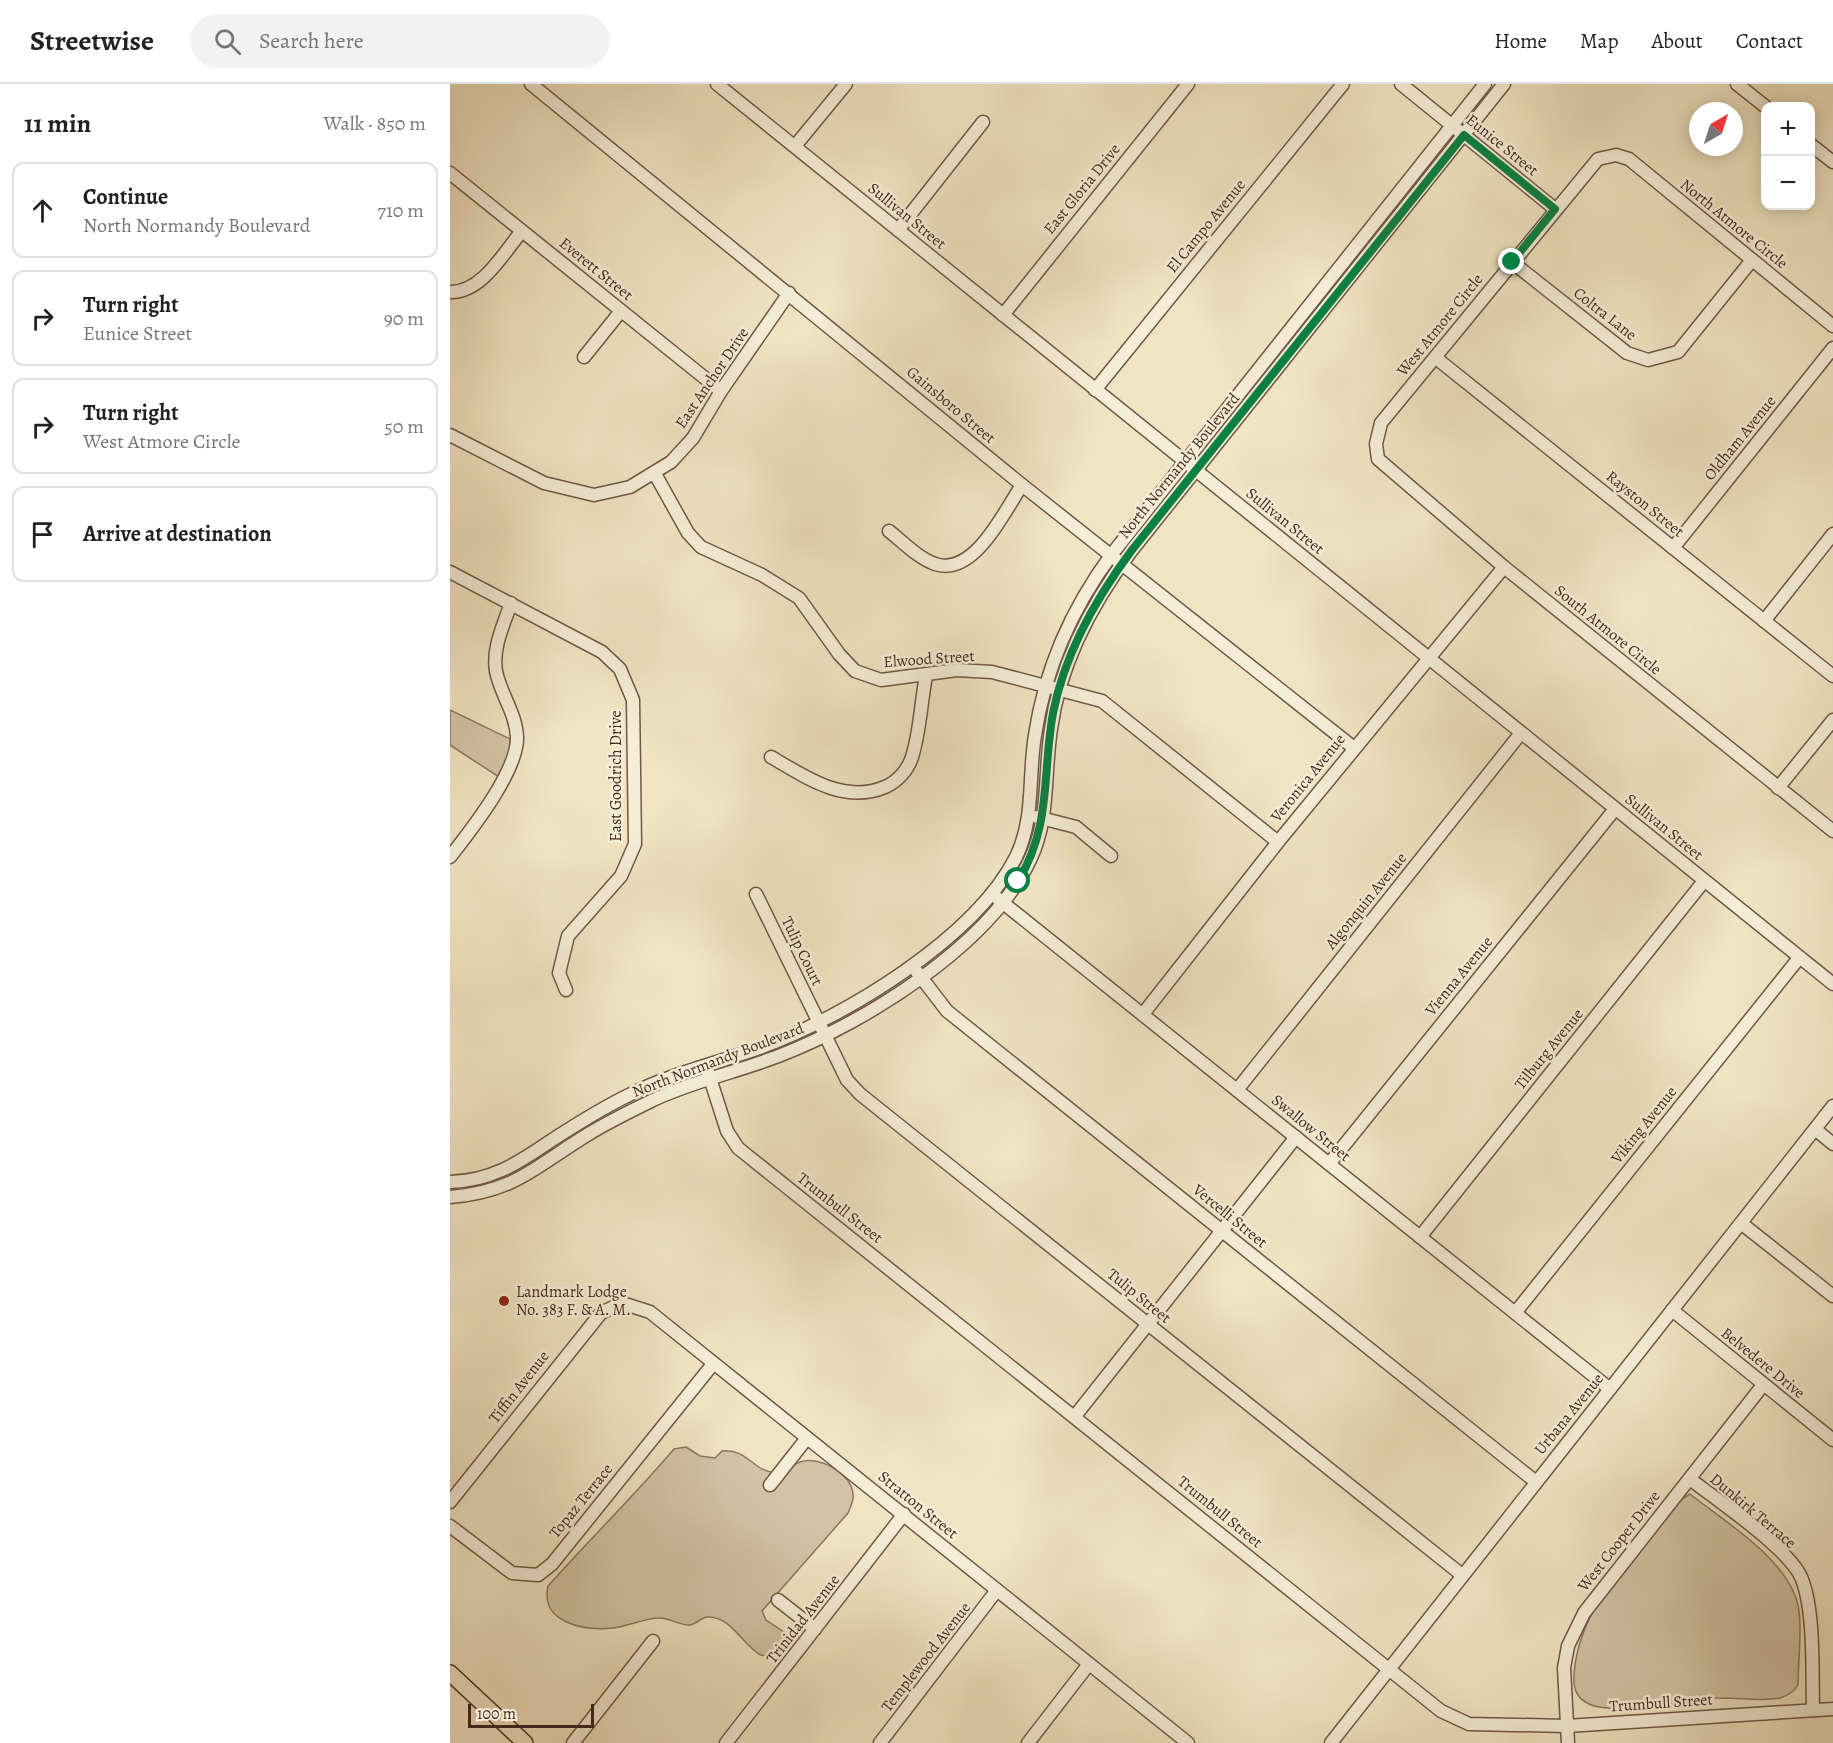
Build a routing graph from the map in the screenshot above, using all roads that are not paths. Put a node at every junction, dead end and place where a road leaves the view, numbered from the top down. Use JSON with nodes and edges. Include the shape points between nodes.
{"nodes":[{"id":1,"x":531,"y":84,"type":"edge"},
{"id":2,"x":717,"y":84,"type":"edge"},
{"id":3,"x":846,"y":84,"type":"edge"},
{"id":4,"x":1188,"y":84,"type":"edge"},
{"id":5,"x":1343,"y":84,"type":"edge"},
{"id":6,"x":1401,"y":84,"type":"edge"},
{"id":7,"x":1485,"y":84,"type":"edge"},
{"id":8,"x":1504,"y":84,"type":"edge"},
{"id":9,"x":1737,"y":84,"type":"edge"},
{"id":10,"x":1761,"y":103,"type":"edge"},
{"id":11,"x":983,"y":122,"type":"dead end"},
{"id":12,"x":1452,"y":125,"type":"junction"},
{"id":13,"x":1464,"y":135,"type":"junction"},
{"id":14,"x":795,"y":146,"type":"junction"},
{"id":15,"x":1815,"y":148,"type":"edge"},
{"id":16,"x":1611,"y":156,"type":"joint"},
{"id":17,"x":1833,"y":162,"type":"edge"},
{"id":18,"x":450,"y":172,"type":"edge"},
{"id":19,"x":1555,"y":209,"type":"junction"},
{"id":20,"x":898,"y":230,"type":"junction"},
{"id":21,"x":522,"y":231,"type":"junction"},
{"id":22,"x":1752,"y":260,"type":"junction"},
{"id":23,"x":1512,"y":262,"type":"junction"},
{"id":24,"x":450,"y":292,"type":"edge"},
{"id":25,"x":789,"y":293,"type":"junction"},
{"id":26,"x":621,"y":311,"type":"junction"},
{"id":27,"x":1003,"y":315,"type":"junction"},
{"id":28,"x":1833,"y":326,"type":"edge"},
{"id":29,"x":1833,"y":348,"type":"edge"},
{"id":30,"x":584,"y":357,"type":"dead end"},
{"id":31,"x":1436,"y":358,"type":"junction"},
{"id":32,"x":1095,"y":390,"type":"junction"},
{"id":33,"x":721,"y":391,"type":"junction"},
{"id":34,"x":450,"y":435,"type":"edge"},
{"id":35,"x":1376,"y":444,"type":"joint"},
{"id":36,"x":1185,"y":462,"type":"junction"},
{"id":37,"x":1196,"y":471,"type":"junction"},
{"id":38,"x":655,"y":474,"type":"junction"},
{"id":39,"x":1022,"y":485,"type":"junction"},
{"id":40,"x":889,"y":531,"type":"dead end"},
{"id":41,"x":1833,"y":534,"type":"edge"},
{"id":42,"x":1673,"y":548,"type":"junction"},
{"id":43,"x":1112,"y":554,"type":"junction"},
{"id":44,"x":1123,"y":563,"type":"junction"},
{"id":45,"x":1504,"y":567,"type":"junction"},
{"id":46,"x":450,"y":572,"type":"edge"},
{"id":47,"x":510,"y":603,"type":"junction"},
{"id":48,"x":1764,"y":621,"type":"junction"},
{"id":49,"x":1429,"y":658,"type":"junction"},
{"id":50,"x":926,"y":676,"type":"junction"},
{"id":51,"x":1833,"y":676,"type":"edge"},
{"id":52,"x":1046,"y":686,"type":"junction"},
{"id":53,"x":1059,"y":690,"type":"junction"},
{"id":54,"x":1833,"y":720,"type":"edge"},
{"id":55,"x":1521,"y":733,"type":"junction"},
{"id":56,"x":1354,"y":748,"type":"junction"},
{"id":57,"x":771,"y":757,"type":"dead end"},
{"id":58,"x":1778,"y":788,"type":"junction"},
{"id":59,"x":1615,"y":809,"type":"junction"},
{"id":60,"x":1030,"y":816,"type":"junction"},
{"id":61,"x":1043,"y":818,"type":"junction"},
{"id":62,"x":1833,"y":831,"type":"edge"},
{"id":63,"x":1278,"y":842,"type":"junction"},
{"id":64,"x":450,"y":856,"type":"edge"},
{"id":65,"x":1111,"y":856,"type":"dead end"},
{"id":66,"x":1704,"y":881,"type":"junction"},
{"id":67,"x":992,"y":893,"type":"junction"},
{"id":68,"x":756,"y":894,"type":"dead end"},
{"id":69,"x":1003,"y":902,"type":"junction"},
{"id":70,"x":1799,"y":957,"type":"junction"},
{"id":71,"x":913,"y":966,"type":"junction"},
{"id":72,"x":921,"y":977,"type":"junction"},
{"id":73,"x":1833,"y":984,"type":"edge"},
{"id":74,"x":566,"y":990,"type":"dead end"},
{"id":75,"x":1143,"y":1014,"type":"junction"},
{"id":76,"x":819,"y":1022,"type":"junction"},
{"id":77,"x":826,"y":1035,"type":"junction"},
{"id":78,"x":706,"y":1065,"type":"junction"},
{"id":79,"x":709,"y":1079,"type":"junction"},
{"id":80,"x":1237,"y":1090,"type":"junction"},
{"id":81,"x":1833,"y":1106,"type":"edge"},
{"id":82,"x":1815,"y":1129,"type":"junction"},
{"id":83,"x":1296,"y":1137,"type":"junction"},
{"id":84,"x":1833,"y":1144,"type":"edge"},
{"id":85,"x":1329,"y":1164,"type":"junction"},
{"id":86,"x":450,"y":1182,"type":"edge"},
{"id":87,"x":450,"y":1197,"type":"edge"},
{"id":88,"x":1741,"y":1223,"type":"junction"},
{"id":89,"x":1223,"y":1232,"type":"junction"},
{"id":90,"x":1420,"y":1237,"type":"junction"},
{"id":91,"x":1833,"y":1296,"type":"edge"},
{"id":92,"x":622,"y":1303,"type":"joint"},
{"id":93,"x":1672,"y":1310,"type":"junction"},
{"id":94,"x":1515,"y":1313,"type":"junction"},
{"id":95,"x":1148,"y":1325,"type":"junction"},
{"id":96,"x":712,"y":1364,"type":"junction"},
{"id":97,"x":1763,"y":1385,"type":"junction"},
{"id":98,"x":1610,"y":1389,"type":"junction"},
{"id":99,"x":1075,"y":1416,"type":"junction"},
{"id":100,"x":807,"y":1438,"type":"junction"},
{"id":101,"x":1833,"y":1440,"type":"edge"},
{"id":102,"x":1690,"y":1479,"type":"junction"},
{"id":103,"x":1536,"y":1482,"type":"junction"},
{"id":104,"x":770,"y":1485,"type":"dead end"},
{"id":105,"x":450,"y":1502,"type":"edge"},
{"id":106,"x":904,"y":1514,"type":"junction"},
{"id":107,"x":450,"y":1526,"type":"edge"},
{"id":108,"x":1462,"y":1575,"type":"junction"},
{"id":109,"x":997,"y":1590,"type":"junction"},
{"id":110,"x":778,"y":1600,"type":"dead end"},
{"id":111,"x":815,"y":1629,"type":"junction"},
{"id":112,"x":653,"y":1641,"type":"dead end"},
{"id":113,"x":1089,"y":1664,"type":"junction"},
{"id":114,"x":1389,"y":1671,"type":"junction"},
{"id":115,"x":450,"y":1673,"type":"edge"},
{"id":116,"x":1833,"y":1709,"type":"edge"},
{"id":117,"x":1814,"y":1710,"type":"junction"},
{"id":118,"x":1567,"y":1726,"type":"junction"},
{"id":119,"x":1183,"y":1742,"type":"edge"},
{"id":120,"x":525,"y":1743,"type":"edge"},
{"id":121,"x":573,"y":1743,"type":"edge"},
{"id":122,"x":726,"y":1743,"type":"edge"},
{"id":123,"x":880,"y":1743,"type":"edge"},
{"id":124,"x":1028,"y":1743,"type":"edge"},
{"id":125,"x":1330,"y":1743,"type":"edge"},
{"id":126,"x":1568,"y":1743,"type":"edge"}],
"edges":[{"from":1,"to":25,"type":"street","name":"Gainsboro Street"},
{"from":2,"to":14,"type":"street","name":"Sullivan Street"},
{"from":3,"to":14,"type":"street"},
{"from":4,"to":27,"type":"street","name":"East Gloria Drive"},
{"from":5,"to":32,"type":"street","name":"El Campo Avenue"},
{"from":6,"to":12,"type":"street","name":"Eunice Street"},
{"from":7,"to":12,"type":"street","name":"North Normandy Boulevard"},
{"from":8,"to":13,"type":"street","name":"North Normandy Boulevard"},
{"from":9,"to":10,"type":"street"},
{"from":11,"to":20,"type":"street"},
{"from":12,"to":13,"type":"street","name":"Eunice Street"},
{"from":12,"to":36,"type":"street","name":"North Normandy Boulevard"},
{"from":13,"to":19,"type":"street","name":"Eunice Street"},
{"from":13,"to":37,"type":"street","name":"North Normandy Boulevard"},
{"from":14,"to":20,"type":"street","name":"Sullivan Street"},
{"from":15,"to":17,"type":"street"},
{"from":16,"to":19,"type":"street","name":"West Atmore Circle","via":[[1598,159]]},
{"from":16,"to":22,"type":"street","name":"North Atmore Circle","via":[[1629,159]]},
{"from":18,"to":21,"type":"street","name":"Everett Street"},
{"from":19,"to":23,"type":"street","name":"West Atmore Circle"},
{"from":20,"to":27,"type":"street","name":"Sullivan Street"},
{"from":21,"to":24,"type":"street","via":[[482,279]]},
{"from":21,"to":26,"type":"street","name":"Everett Street"},
{"from":22,"to":23,"type":"street","name":"Coltra Lane","via":[[1678,352],[1648,360],[1627,353]]},
{"from":22,"to":28,"type":"street","name":"North Atmore Circle"},
{"from":23,"to":31,"type":"street","name":"West Atmore Circle"},
{"from":25,"to":33,"type":"street","name":"East Anchor Drive"},
{"from":25,"to":39,"type":"street","name":"Gainsboro Street"},
{"from":26,"to":30,"type":"street"},
{"from":26,"to":33,"type":"street","name":"Everett Street"},
{"from":27,"to":32,"type":"street","name":"Sullivan Street"},
{"from":29,"to":42,"type":"street","name":"Oldham Avenue"},
{"from":31,"to":35,"type":"street","name":"West Atmore Circle","via":[[1381,423]]},
{"from":31,"to":42,"type":"street","name":"Rayston Street"},
{"from":32,"to":36,"type":"street","name":"Sullivan Street"},
{"from":33,"to":38,"type":"street","name":"East Anchor Drive","via":[[693,438]]},
{"from":34,"to":38,"type":"street","name":"East Anchor Drive","via":[[544,483],[594,495],[617,491]]},
{"from":35,"to":45,"type":"street","name":"South Atmore Circle","via":[[1378,459]]},
{"from":36,"to":37,"type":"street","name":"Sullivan Street"},
{"from":36,"to":43,"type":"street","name":"North Normandy Boulevard"},
{"from":37,"to":44,"type":"street","name":"North Normandy Boulevard"},
{"from":37,"to":49,"type":"street","name":"Sullivan Street"},
{"from":38,"to":50,"type":"street","name":"Elwood Street","via":[[688,533],[701,547],[762,575],[799,598],[855,671],[881,680]]},
{"from":39,"to":40,"type":"street","via":[[982,545],[967,560],[955,565],[934,564]]},
{"from":39,"to":43,"type":"street","name":"Gainsboro Street"},
{"from":41,"to":48,"type":"street"},
{"from":42,"to":48,"type":"street","name":"Rayston Street"},
{"from":43,"to":44,"type":"street","name":"Gainsboro Street"},
{"from":43,"to":52,"type":"street","name":"North Normandy Boulevard","via":[[1070,620]]},
{"from":44,"to":53,"type":"street","name":"North Normandy Boulevard","via":[[1087,618]]},
{"from":44,"to":56,"type":"street","name":"Gainsboro Street"},
{"from":45,"to":49,"type":"street","name":"Veronica Avenue"},
{"from":45,"to":58,"type":"street","name":"South Atmore Circle"},
{"from":46,"to":47,"type":"street","name":"East Goodrich Drive"},
{"from":47,"to":64,"type":"street","via":[[495,651],[496,670],[517,738],[511,766]]},
{"from":47,"to":74,"type":"street","name":"East Goodrich Drive","via":[[602,652],[621,669],[633,700],[635,844],[621,876],[568,936],[559,973]]},
{"from":48,"to":51,"type":"street","name":"Rayston Street"},
{"from":49,"to":55,"type":"street","name":"Sullivan Street"},
{"from":49,"to":56,"type":"street","name":"Veronica Avenue"},
{"from":50,"to":52,"type":"street","name":"Elwood Street","via":[[957,670],[992,672]]},
{"from":50,"to":57,"type":"street","via":[[912,759],[896,782],[871,793],[848,794],[808,779]]},
{"from":52,"to":53,"type":"street","name":"Elwood Street"},
{"from":52,"to":60,"type":"street","name":"North Normandy Boulevard","via":[[1035,734]]},
{"from":53,"to":61,"type":"street","name":"North Normandy Boulevard","via":[[1047,756]]},
{"from":53,"to":63,"type":"street","name":"Elwood Street","via":[[1102,701]]},
{"from":54,"to":58,"type":"street"},
{"from":55,"to":59,"type":"street","name":"Sullivan Street"},
{"from":55,"to":80,"type":"street","name":"Algonquin Avenue"},
{"from":56,"to":63,"type":"street","name":"Veronica Avenue"},
{"from":58,"to":62,"type":"street","name":"South Atmore Circle"},
{"from":59,"to":66,"type":"street","name":"Sullivan Street"},
{"from":59,"to":85,"type":"street","name":"Vienna Avenue"},
{"from":60,"to":61,"type":"street"},
{"from":60,"to":67,"type":"street","name":"North Normandy Boulevard","via":[[1017,856]]},
{"from":61,"to":65,"type":"street","via":[[1076,827]]},
{"from":61,"to":69,"type":"street","name":"North Normandy Boulevard","via":[[1031,858]]},
{"from":63,"to":75,"type":"street","name":"Veronica Avenue"},
{"from":66,"to":70,"type":"street","name":"Sullivan Street"},
{"from":66,"to":90,"type":"street","name":"Tilburg Avenue"},
{"from":67,"to":69,"type":"street","name":"Swallow Street"},
{"from":67,"to":71,"type":"street","name":"North Normandy Boulevard"},
{"from":68,"to":76,"type":"street","name":"Tulip Court"},
{"from":69,"to":72,"type":"street","name":"North Normandy Boulevard"},
{"from":69,"to":75,"type":"street","name":"Swallow Street"},
{"from":70,"to":73,"type":"street","name":"Sullivan Street"},
{"from":70,"to":94,"type":"street","name":"Viking Avenue"},
{"from":71,"to":72,"type":"street","name":"Vercelli Street"},
{"from":71,"to":76,"type":"street","name":"North Normandy Boulevard","via":[[862,1000]]},
{"from":72,"to":77,"type":"street","name":"North Normandy Boulevard","via":[[863,1016]]},
{"from":72,"to":89,"type":"street","name":"Vercelli Street","via":[[947,1011]]},
{"from":75,"to":80,"type":"street","name":"Swallow Street"},
{"from":76,"to":77,"type":"street","name":"Tulip Street"},
{"from":76,"to":78,"type":"street","name":"North Normandy Boulevard","via":[[762,1047]]},
{"from":77,"to":79,"type":"street","name":"North Normandy Boulevard"},
{"from":77,"to":95,"type":"street","name":"Tulip Street","via":[[847,1080],[860,1094]]},
{"from":78,"to":79,"type":"street","name":"Trumbull Street"},
{"from":78,"to":86,"type":"street","name":"North Normandy Boulevard","via":[[610,1105],[501,1173]]},
{"from":79,"to":87,"type":"street","name":"North Normandy Boulevard","via":[[658,1097],[616,1119],[514,1183]]},
{"from":79,"to":99,"type":"street","name":"Trumbull Street","via":[[727,1131],[738,1148]]},
{"from":80,"to":83,"type":"street","name":"Swallow Street"},
{"from":81,"to":82,"type":"street","name":"Urbana Avenue"},
{"from":82,"to":84,"type":"street"},
{"from":82,"to":88,"type":"street","name":"Urbana Avenue"},
{"from":83,"to":85,"type":"street","name":"Swallow Street"},
{"from":83,"to":89,"type":"street"},
{"from":85,"to":90,"type":"street","name":"Swallow Street"},
{"from":88,"to":91,"type":"street"},
{"from":88,"to":93,"type":"street","name":"Urbana Avenue"},
{"from":89,"to":95,"type":"street"},
{"from":89,"to":103,"type":"street","name":"Vercelli Street"},
{"from":90,"to":94,"type":"street","name":"Swallow Street"},
{"from":92,"to":96,"type":"street","name":"Stratton Street","via":[[650,1312]]},
{"from":92,"to":105,"type":"street","name":"Tiffin Avenue","via":[[601,1313],[573,1345]]},
{"from":93,"to":97,"type":"street","name":"Belvedere Drive"},
{"from":93,"to":98,"type":"street","name":"Urbana Avenue"},
{"from":94,"to":98,"type":"street","name":"Swallow Street"},
{"from":95,"to":99,"type":"street"},
{"from":95,"to":108,"type":"street","name":"Tulip Street"},
{"from":96,"to":100,"type":"street","name":"Stratton Street"},
{"from":96,"to":107,"type":"street","name":"Topaz Terrace","via":[[552,1564],[538,1575],[512,1573]]},
{"from":97,"to":101,"type":"street","name":"Belvedere Drive"},
{"from":97,"to":102,"type":"street","name":"West Cooper Drive"},
{"from":98,"to":103,"type":"street","name":"Urbana Avenue"},
{"from":99,"to":114,"type":"street","name":"Trumbull Street"},
{"from":100,"to":104,"type":"street"},
{"from":100,"to":106,"type":"street","name":"Stratton Street"},
{"from":102,"to":117,"type":"street","name":"Dunkirk Terrace","via":[[1777,1549],[1800,1576],[1808,1605]]},
{"from":102,"to":118,"type":"street","name":"West Cooper Drive","via":[[1584,1613],[1568,1646],[1564,1668]]},
{"from":103,"to":108,"type":"street","name":"Urbana Avenue"},
{"from":106,"to":109,"type":"street","name":"Stratton Street"},
{"from":106,"to":111,"type":"street","name":"Trinidad Avenue"},
{"from":108,"to":114,"type":"street","name":"Urbana Avenue"},
{"from":109,"to":113,"type":"street","name":"Stratton Street"},
{"from":109,"to":123,"type":"street","name":"Templewood Avenue"},
{"from":110,"to":111,"type":"street"},
{"from":111,"to":122,"type":"street","name":"Trinidad Avenue"},
{"from":112,"to":121,"type":"street"},
{"from":113,"to":119,"type":"street","name":"Stratton Street"},
{"from":113,"to":124,"type":"street"},
{"from":114,"to":118,"type":"street","name":"Trumbull Street","via":[[1441,1712],[1469,1724]]},
{"from":114,"to":125,"type":"street","name":"Urbana Avenue"},
{"from":115,"to":120,"type":"main road"},
{"from":116,"to":117,"type":"street","name":"Trumbull Street"},
{"from":117,"to":118,"type":"street","name":"Trumbull Street"},
{"from":118,"to":126,"type":"street","name":"West Cooper Drive"}]}
